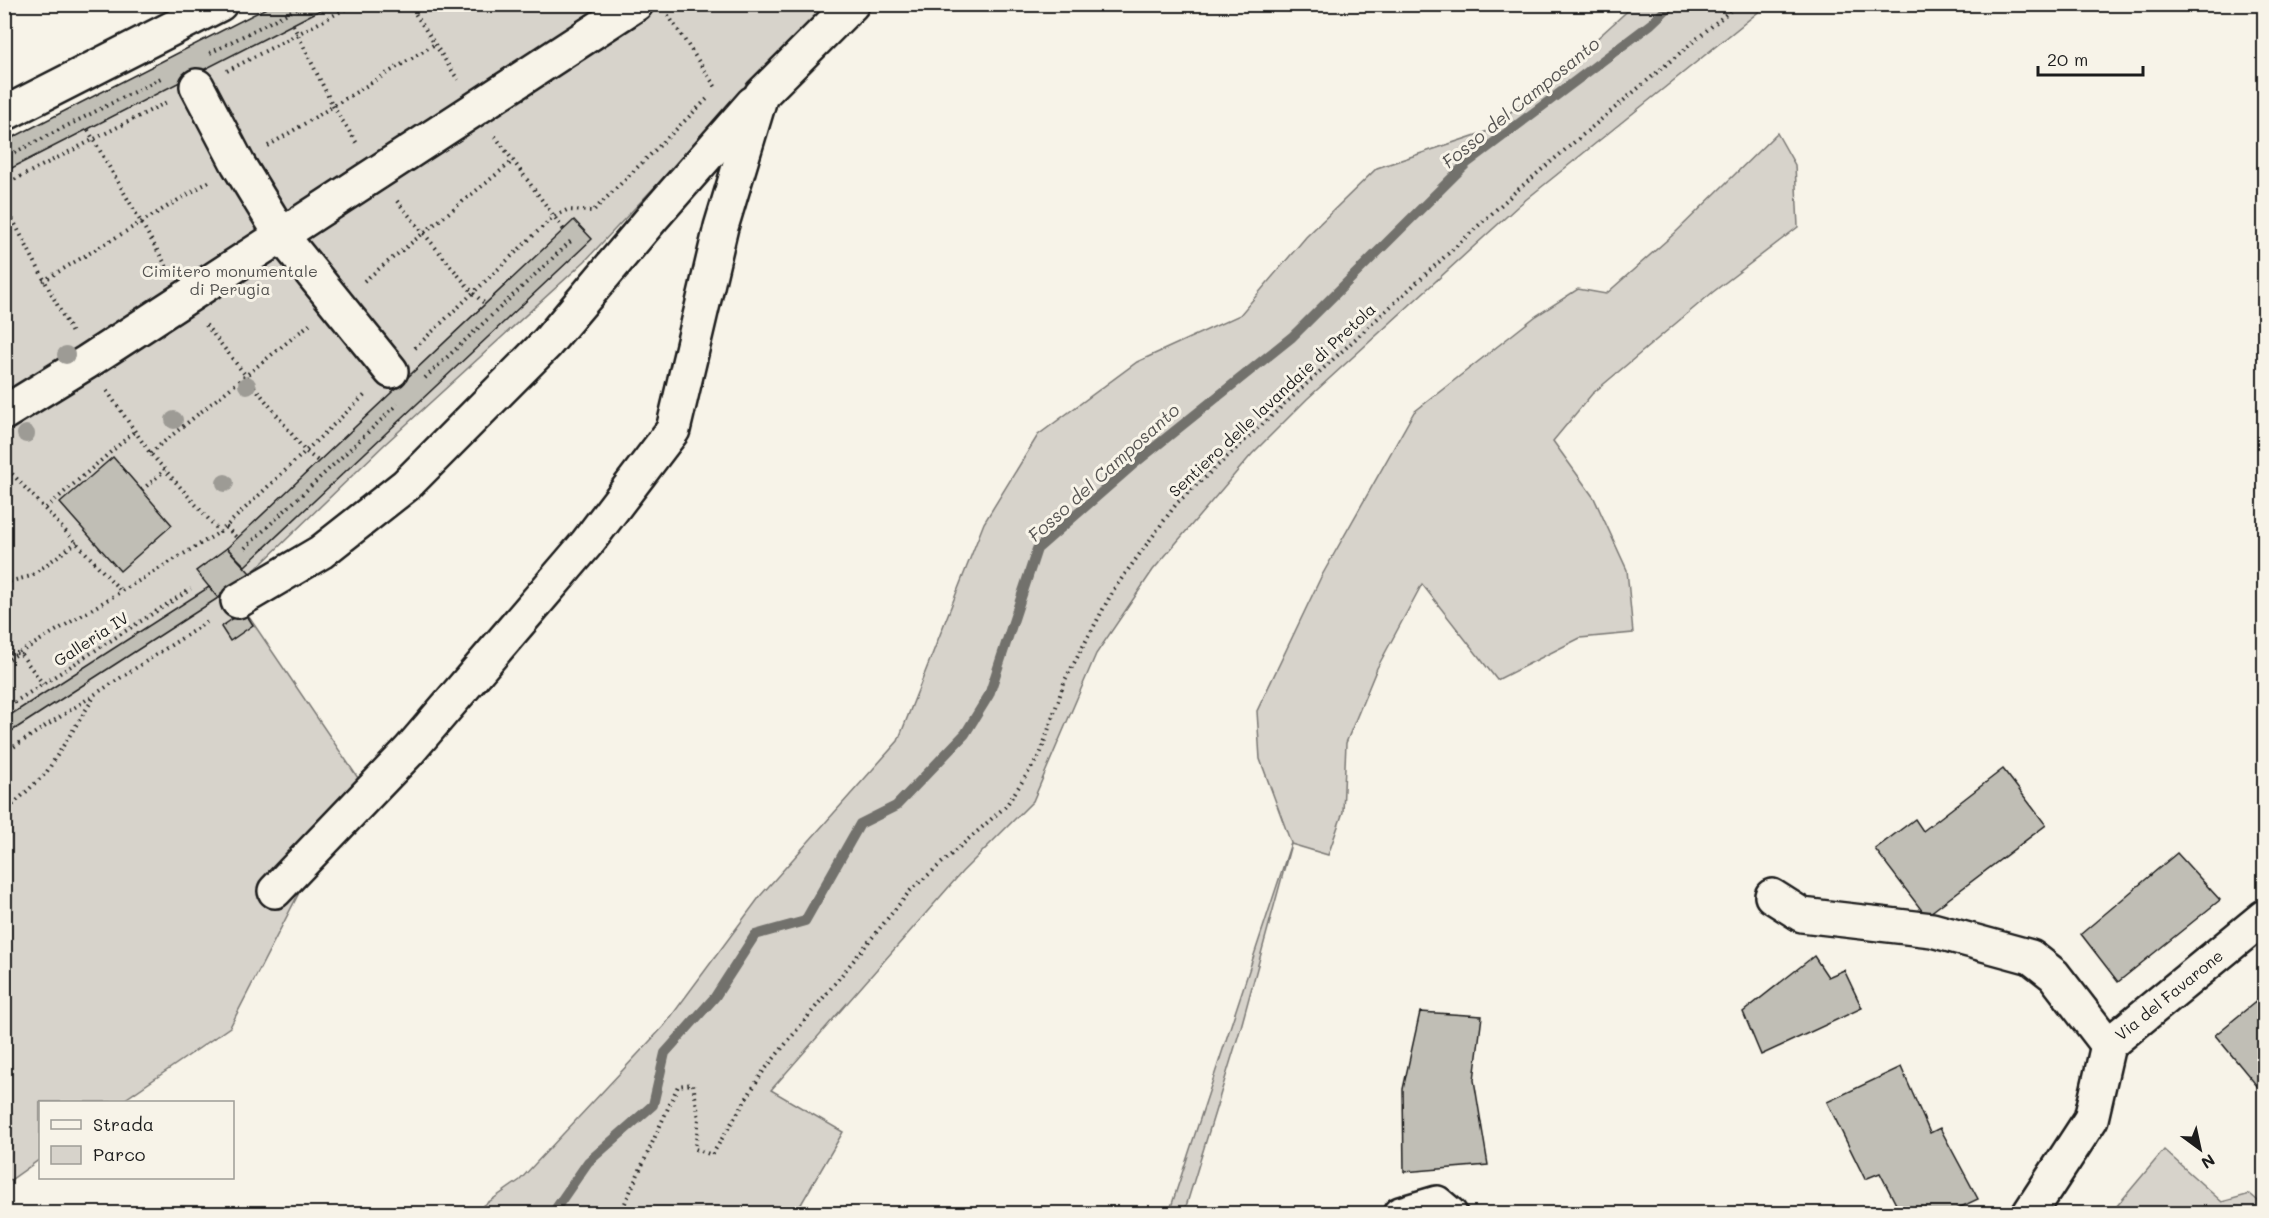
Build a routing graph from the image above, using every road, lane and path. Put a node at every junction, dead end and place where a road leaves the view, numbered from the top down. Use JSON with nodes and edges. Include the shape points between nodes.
{"nodes":[{"id":1,"x":220,"y":4,"type":"edge"},
{"id":2,"x":306,"y":4,"type":"edge"},
{"id":3,"x":636,"y":4,"type":"edge"},
{"id":4,"x":852,"y":4,"type":"edge"},
{"id":5,"x":1738,"y":4,"type":"edge"},
{"id":6,"x":668,"y":14,"type":"dead end"},
{"id":7,"x":293,"y":25,"type":"dead end"},
{"id":8,"x":297,"y":35,"type":"dead end"},
{"id":9,"x":206,"y":55,"type":"dead end"},
{"id":10,"x":167,"y":75,"type":"dead end"},
{"id":11,"x":725,"y":81,"type":"dead end"},
{"id":12,"x":197,"y":86,"type":"dead end"},
{"id":13,"x":717,"y":89,"type":"junction"},
{"id":14,"x":761,"y":95,"type":"junction"},
{"id":15,"x":4,"y":114,"type":"edge"},
{"id":16,"x":88,"y":130,"type":"dead end"},
{"id":17,"x":93,"y":140,"type":"dead end"},
{"id":18,"x":4,"y":158,"type":"edge"},
{"id":19,"x":4,"y":204,"type":"edge"},
{"id":20,"x":554,"y":216,"type":"junction"},
{"id":21,"x":564,"y":230,"type":"dead end"},
{"id":22,"x":282,"y":236,"type":"junction"},
{"id":23,"x":473,"y":293,"type":"junction"},
{"id":24,"x":485,"y":304,"type":"dead end"},
{"id":25,"x":87,"y":362,"type":"junction"},
{"id":26,"x":391,"y":371,"type":"junction"},
{"id":27,"x":4,"y":413,"type":"edge"},
{"id":28,"x":135,"y":431,"type":"junction"},
{"id":29,"x":305,"y":451,"type":"junction"},
{"id":30,"x":318,"y":461,"type":"dead end"},
{"id":31,"x":4,"y":465,"type":"edge"},
{"id":32,"x":165,"y":470,"type":"junction"},
{"id":33,"x":142,"y":490,"type":"dead end"},
{"id":34,"x":46,"y":508,"type":"junction"},
{"id":35,"x":226,"y":527,"type":"junction"},
{"id":36,"x":220,"y":532,"type":"junction"},
{"id":37,"x":237,"y":538,"type":"dead end"},
{"id":38,"x":77,"y":542,"type":"junction"},
{"id":39,"x":4,"y":583,"type":"edge"},
{"id":40,"x":191,"y":590,"type":"dead end"},
{"id":41,"x":122,"y":591,"type":"junction"},
{"id":42,"x":238,"y":601,"type":"joint"},
{"id":43,"x":4,"y":653,"type":"edge"},
{"id":44,"x":20,"y":653,"type":"junction"},
{"id":45,"x":4,"y":662,"type":"edge"},
{"id":46,"x":43,"y":684,"type":"junction"},
{"id":47,"x":96,"y":693,"type":"junction"},
{"id":48,"x":4,"y":709,"type":"edge"},
{"id":49,"x":4,"y":753,"type":"edge"},
{"id":50,"x":4,"y":813,"type":"edge"},
{"id":51,"x":275,"y":891,"type":"dead end"},
{"id":52,"x":1772,"y":896,"type":"dead end"},
{"id":53,"x":2265,"y":917,"type":"edge"},
{"id":54,"x":2108,"y":1045,"type":"junction"},
{"id":55,"x":620,"y":1214,"type":"edge"},
{"id":56,"x":1400,"y":1214,"type":"edge"},
{"id":57,"x":1450,"y":1214,"type":"edge"},
{"id":58,"x":2029,"y":1214,"type":"edge"}],
"edges":[{"from":1,"to":15,"type":"street"},
{"from":2,"to":9,"type":"path"},
{"from":3,"to":22,"type":"street"},
{"from":4,"to":14,"type":"street"},
{"from":5,"to":55,"type":"path","name":"Sentiero delle lavandaie di Pretola","via":[[1514,193],[1177,503],[1114,589],[1065,680],[1040,755],[1006,806],[910,891],[762,1073],[712,1155],[695,1149],[699,1119],[693,1084],[678,1086]]},
{"from":6,"to":13,"type":"path"},
{"from":7,"to":8,"type":"path"},
{"from":10,"to":18,"type":"path"},
{"from":11,"to":13,"type":"path"},
{"from":12,"to":22,"type":"street"},
{"from":13,"to":20,"type":"path","via":[[593,211],[567,210]]},
{"from":14,"to":42,"type":"street","via":[[547,343],[406,485],[321,552]]},
{"from":14,"to":51,"type":"street","via":[[721,227],[673,430],[587,543],[409,751]]},
{"from":16,"to":17,"type":"path"},
{"from":19,"to":25,"type":"path"},
{"from":20,"to":21,"type":"path"},
{"from":20,"to":23,"type":"path"},
{"from":22,"to":25,"type":"street"},
{"from":22,"to":26,"type":"street"},
{"from":23,"to":24,"type":"path"},
{"from":23,"to":26,"type":"path"},
{"from":25,"to":27,"type":"street"},
{"from":25,"to":28,"type":"path"},
{"from":26,"to":29,"type":"path"},
{"from":28,"to":32,"type":"path"},
{"from":28,"to":34,"type":"path"},
{"from":29,"to":30,"type":"path"},
{"from":29,"to":35,"type":"path"},
{"from":31,"to":34,"type":"path"},
{"from":32,"to":33,"type":"path"},
{"from":32,"to":36,"type":"path"},
{"from":34,"to":38,"type":"path"},
{"from":35,"to":36,"type":"path"},
{"from":35,"to":37,"type":"path"},
{"from":36,"to":41,"type":"path"},
{"from":38,"to":39,"type":"path","via":[[31,576]]},
{"from":38,"to":41,"type":"path"},
{"from":40,"to":46,"type":"path","name":"Galleria IV"},
{"from":41,"to":44,"type":"path"},
{"from":42,"to":47,"type":"path"},
{"from":43,"to":44,"type":"path"},
{"from":44,"to":45,"type":"path"},
{"from":44,"to":46,"type":"path"},
{"from":46,"to":48,"type":"path","name":"Galleria IV"},
{"from":47,"to":49,"type":"path"},
{"from":47,"to":50,"type":"path","via":[[46,773]]},
{"from":52,"to":54,"type":"street","via":[[1802,915],[1932,930],[2031,957],[2054,975]]},
{"from":53,"to":54,"type":"street","name":"Via del Favarone"},
{"from":54,"to":58,"type":"street","name":"Via del Favarone","via":[[2091,1119]]},
{"from":56,"to":57,"type":"street","via":[[1437,1203]]}]}
